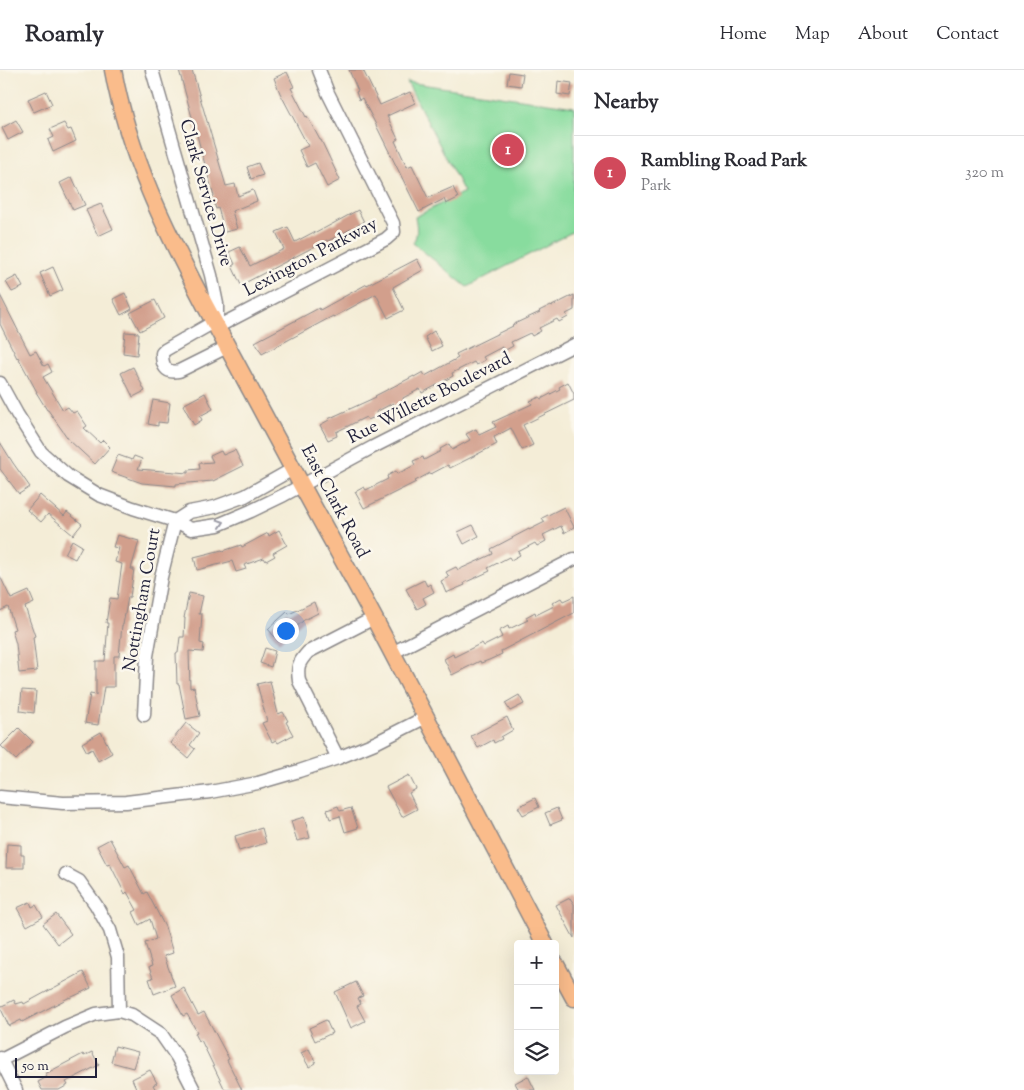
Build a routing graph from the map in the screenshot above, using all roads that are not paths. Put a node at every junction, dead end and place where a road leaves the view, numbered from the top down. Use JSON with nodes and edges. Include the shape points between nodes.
{"nodes":[{"id":1,"x":113,"y":70,"type":"edge"},
{"id":2,"x":152,"y":70,"type":"edge"},
{"id":3,"x":319,"y":70,"type":"edge"},
{"id":4,"x":215,"y":325,"type":"junction"},
{"id":5,"x":574,"y":346,"type":"edge"},
{"id":6,"x":227,"y":347,"type":"junction"},
{"id":7,"x":0,"y":383,"type":"edge"},
{"id":8,"x":293,"y":469,"type":"junction"},
{"id":9,"x":302,"y":486,"type":"junction"},
{"id":10,"x":175,"y":521,"type":"junction"},
{"id":11,"x":574,"y":560,"type":"edge"},
{"id":12,"x":374,"y":618,"type":"junction"},
{"id":13,"x":392,"y":653,"type":"junction"},
{"id":14,"x":144,"y":715,"type":"dead end"},
{"id":15,"x":426,"y":718,"type":"junction"},
{"id":16,"x":338,"y":758,"type":"junction"},
{"id":17,"x":0,"y":798,"type":"edge"},
{"id":18,"x":66,"y":874,"type":"dead end"},
{"id":19,"x":543,"y":940,"type":"edge"},
{"id":20,"x":559,"y":967,"type":"edge"},
{"id":21,"x":569,"y":977,"type":"edge"},
{"id":22,"x":574,"y":998,"type":"edge"},
{"id":23,"x":119,"y":1011,"type":"junction"},
{"id":24,"x":1,"y":1059,"type":"edge"},
{"id":25,"x":16,"y":1090,"type":"edge"},
{"id":26,"x":194,"y":1090,"type":"edge"}],
"edges":[{"from":1,"to":4,"type":"main road","name":"East Clark Road","via":[[129,133],[156,208]]},
{"from":2,"to":4,"type":"street","name":"Clark Service Drive","via":[[211,275],[217,304]]},
{"from":3,"to":4,"type":"street","name":"Lexington Parkway","via":[[393,222],[394,232],[386,239]]},
{"from":4,"to":6,"type":"main road","name":"East Clark Road"},
{"from":4,"to":6,"type":"street","via":[[165,350],[162,361],[167,370],[179,371]]},
{"from":5,"to":9,"type":"street","name":"Rue Willette Boulevard"},
{"from":6,"to":8,"type":"main road","name":"East Clark Road"},
{"from":7,"to":10,"type":"street","name":"Rue Willette Boulevard","via":[[42,452],[68,476],[99,495]]},
{"from":8,"to":9,"type":"main road","name":"East Clark Road"},
{"from":8,"to":10,"type":"street","via":[[245,496],[189,512]]},
{"from":10,"to":9,"type":"street","name":"Rue Willette Boulevard","one_way":true,"via":[[191,529],[218,525]]},
{"from":9,"to":12,"type":"main road","name":"East Clark Road"},
{"from":10,"to":14,"type":"street","name":"Nottingham Court","via":[[147,656]]},
{"from":11,"to":13,"type":"street"},
{"from":12,"to":13,"type":"main road","name":"East Clark Road"},
{"from":12,"to":16,"type":"street","via":[[308,652],[300,660],[297,670],[299,681]]},
{"from":13,"to":15,"type":"main road","name":"East Clark Road"},
{"from":15,"to":16,"type":"street"},
{"from":15,"to":19,"type":"main road","name":"East Clark Road"},
{"from":16,"to":17,"type":"street","via":[[258,783],[175,797],[126,802]]},
{"from":18,"to":23,"type":"street","via":[[79,881],[110,930],[118,957]]},
{"from":20,"to":21,"type":"main road"},
{"from":21,"to":22,"type":"main road"},
{"from":23,"to":24,"type":"street","via":[[96,1014]]},
{"from":23,"to":26,"type":"street","via":[[132,1015],[161,1034],[177,1056]]},
{"from":24,"to":25,"type":"street"}]}
